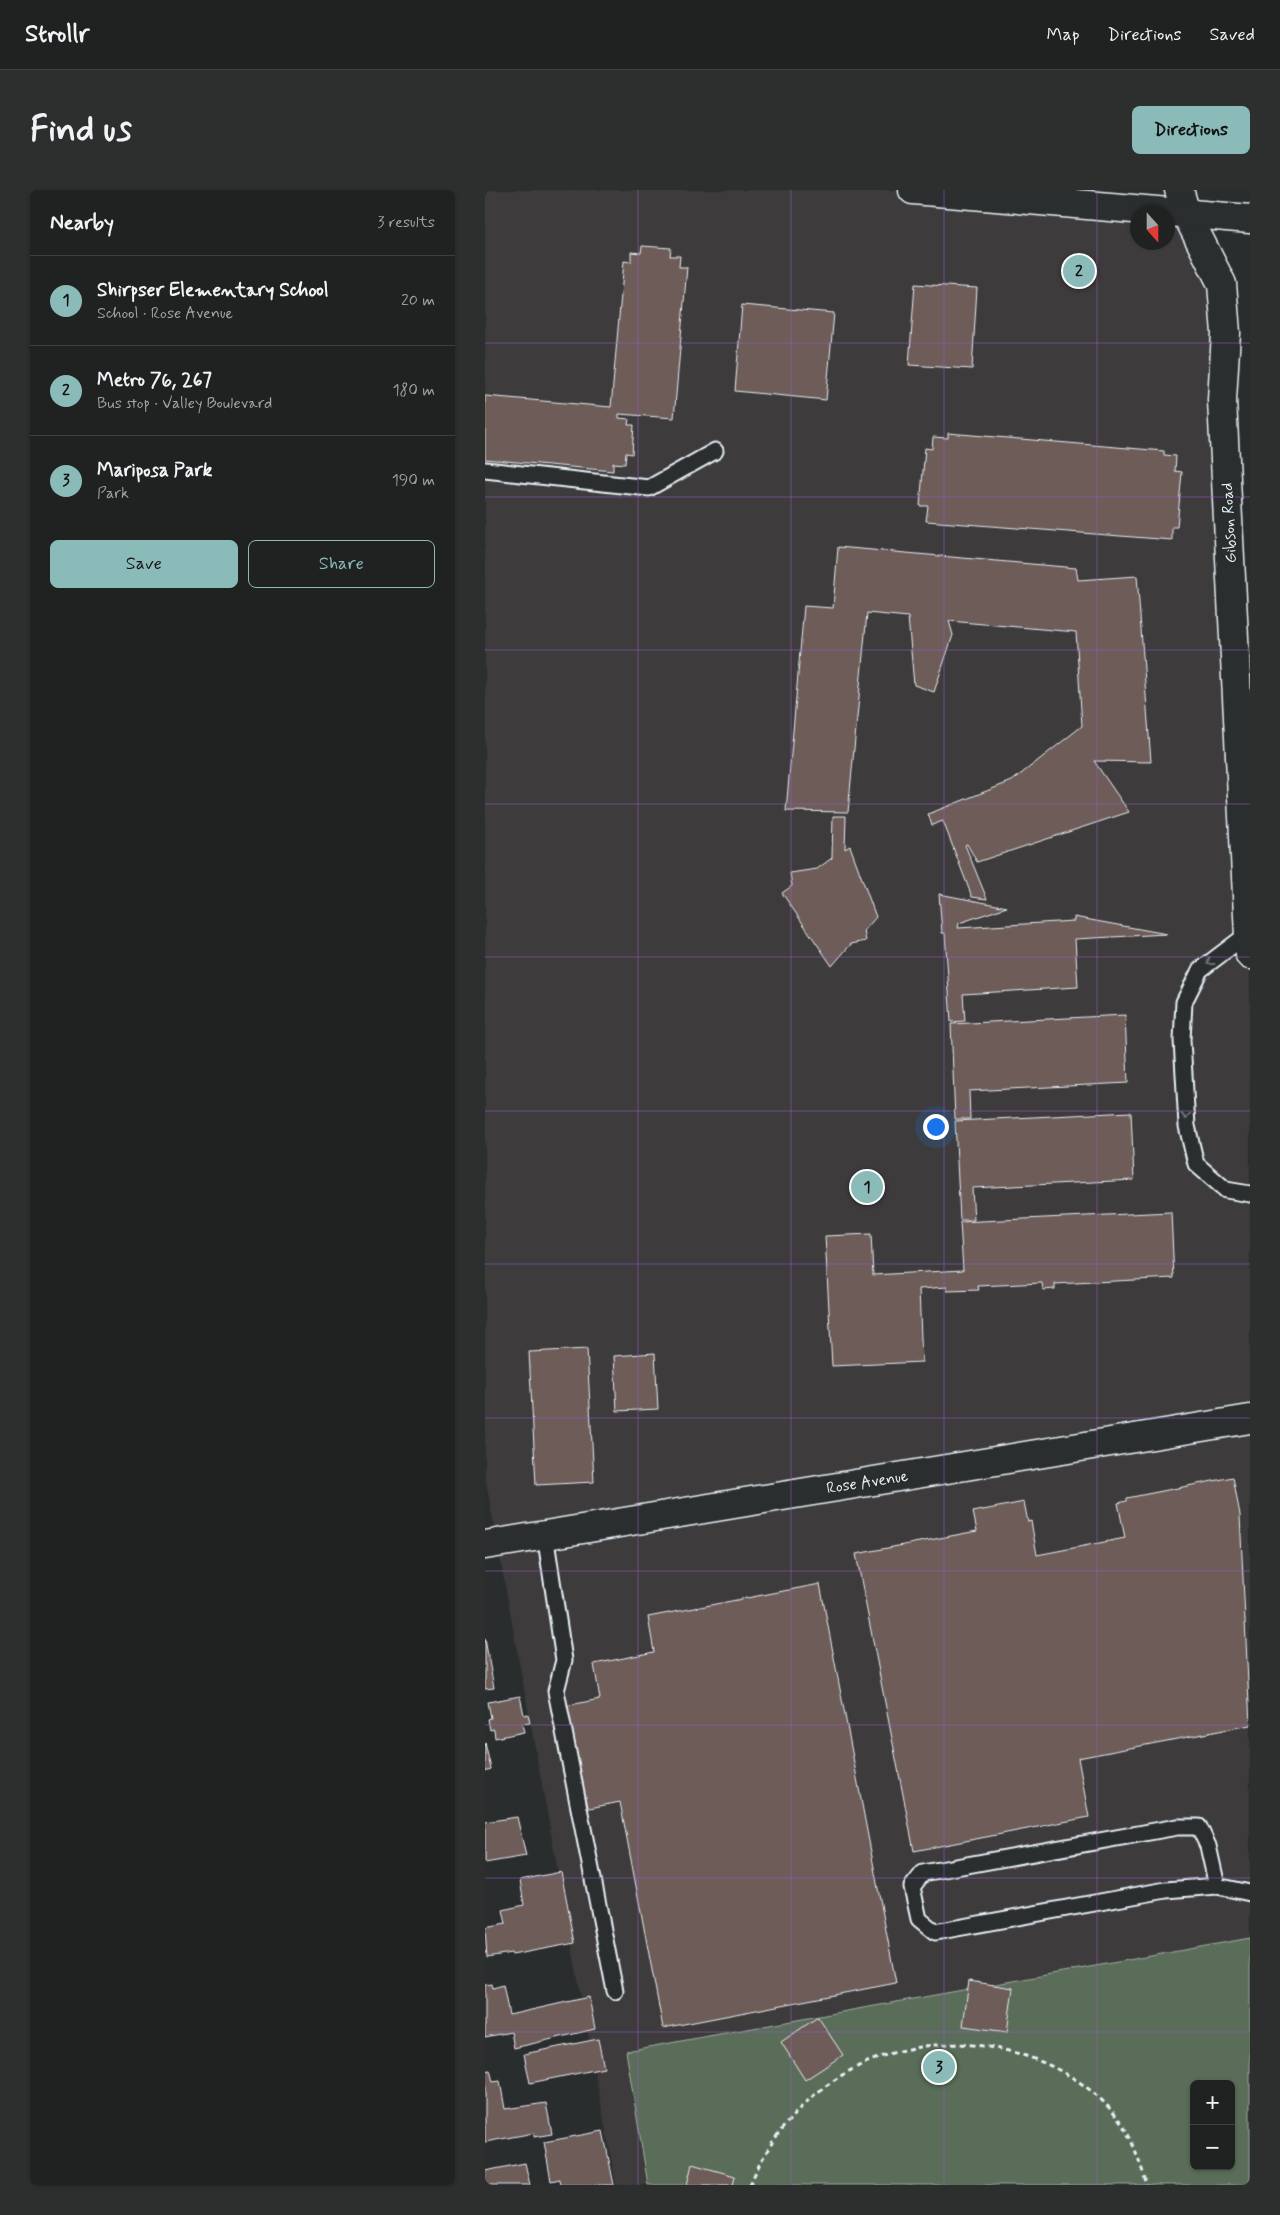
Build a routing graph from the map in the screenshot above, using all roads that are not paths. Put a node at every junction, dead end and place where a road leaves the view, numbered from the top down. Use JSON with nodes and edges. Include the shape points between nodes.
{"nodes":[{"id":1,"x":913,"y":190,"type":"edge"},
{"id":2,"x":1183,"y":202,"type":"edge"},
{"id":3,"x":1250,"y":219,"type":"edge"},
{"id":4,"x":715,"y":451,"type":"dead end"},
{"id":5,"x":485,"y":470,"type":"edge"},
{"id":6,"x":1249,"y":944,"type":"edge"},
{"id":7,"x":1250,"y":1194,"type":"edge"},
{"id":8,"x":1250,"y":1419,"type":"edge"},
{"id":9,"x":545,"y":1534,"type":"junction"},
{"id":10,"x":485,"y":1544,"type":"edge"},
{"id":11,"x":1217,"y":1886,"type":"junction"},
{"id":12,"x":1250,"y":1893,"type":"edge"},
{"id":13,"x":615,"y":1991,"type":"dead end"}],
"edges":[{"from":1,"to":2,"type":"street"},
{"from":2,"to":3,"type":"street"},
{"from":2,"to":6,"type":"street","name":"Gibson Road","via":[[1222,284],[1226,333],[1222,400]]},
{"from":4,"to":5,"type":"lane","via":[[649,488]]},
{"from":6,"to":7,"type":"lane","one_way":true,"via":[[1200,970],[1184,1002],[1182,1040],[1187,1126],[1196,1164],[1226,1190]]},
{"from":8,"to":9,"type":"street","name":"Rose Avenue"},
{"from":9,"to":10,"type":"street","name":"Rose Avenue"},
{"from":9,"to":13,"type":"lane","via":[[564,1660],[556,1691]]},
{"from":11,"to":11,"type":"lane","via":[[1166,1890],[935,1932],[919,1919],[912,1887],[923,1873],[1177,1826],[1199,1827],[1208,1846]]},
{"from":11,"to":12,"type":"lane"}]}
